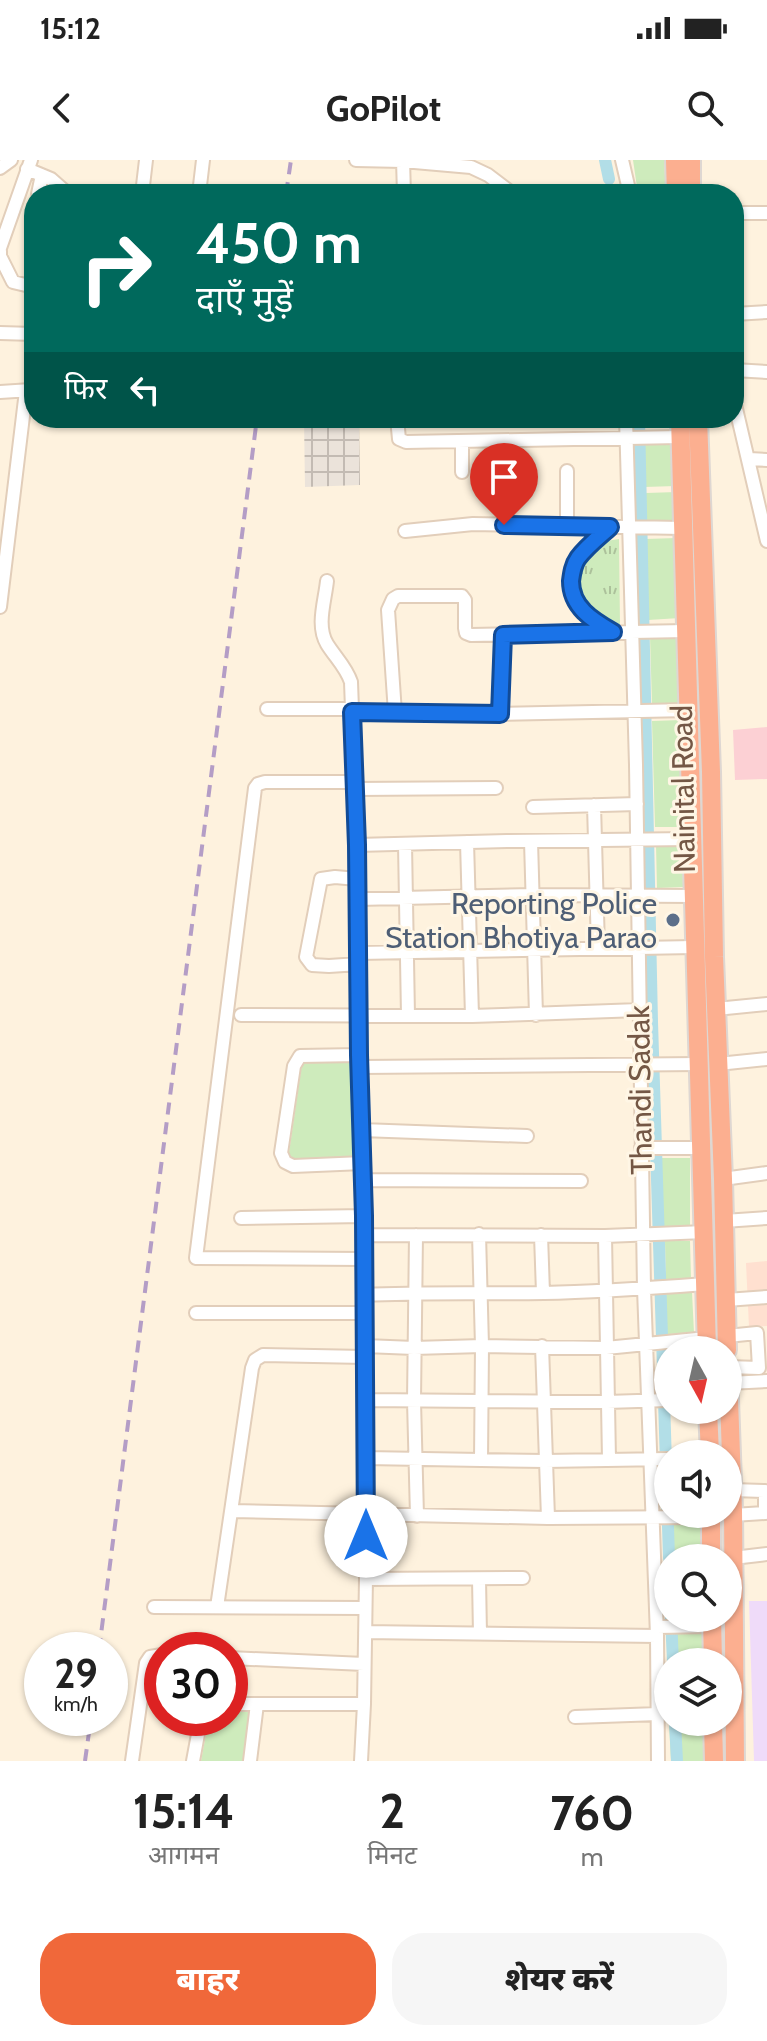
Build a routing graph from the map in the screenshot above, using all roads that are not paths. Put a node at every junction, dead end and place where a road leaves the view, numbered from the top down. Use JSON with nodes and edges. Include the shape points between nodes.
{"nodes":[{"id":1,"x":11,"y":160,"type":"edge"},
{"id":2,"x":146,"y":160,"type":"edge"},
{"id":3,"x":203,"y":160,"type":"edge"},
{"id":4,"x":356,"y":160,"type":"edge"},
{"id":5,"x":403,"y":160,"type":"edge"},
{"id":6,"x":622,"y":160,"type":"edge"},
{"id":7,"x":675,"y":160,"type":"edge"},
{"id":8,"x":691,"y":160,"type":"edge"},
{"id":9,"x":29,"y":164,"type":"edge"},
{"id":10,"x":0,"y":168,"type":"edge"},
{"id":11,"x":42,"y":175,"type":"junction"},
{"id":12,"x":40,"y":184,"type":"edge"},
{"id":13,"x":57,"y":184,"type":"edge"},
{"id":14,"x":143,"y":184,"type":"edge"},
{"id":15,"x":200,"y":184,"type":"edge"},
{"id":16,"x":404,"y":184,"type":"edge"},
{"id":17,"x":500,"y":184,"type":"edge"},
{"id":18,"x":628,"y":184,"type":"edge"},
{"id":19,"x":676,"y":184,"type":"edge"},
{"id":20,"x":691,"y":184,"type":"edge"},
{"id":21,"x":744,"y":213,"type":"edge"},
{"id":22,"x":767,"y":213,"type":"edge"},
{"id":23,"x":0,"y":250,"type":"edge"},
{"id":24,"x":24,"y":285,"type":"edge"},
{"id":25,"x":767,"y":312,"type":"edge"},
{"id":26,"x":744,"y":313,"type":"edge"},
{"id":27,"x":0,"y":333,"type":"edge"},
{"id":28,"x":24,"y":334,"type":"edge"},
{"id":29,"x":744,"y":371,"type":"edge"},
{"id":30,"x":767,"y":372,"type":"edge"},
{"id":31,"x":24,"y":390,"type":"edge"},
{"id":32,"x":0,"y":392,"type":"edge"},
{"id":33,"x":25,"y":428,"type":"edge"},
{"id":34,"x":398,"y":428,"type":"edge"},
{"id":35,"x":631,"y":428,"type":"edge"},
{"id":36,"x":676,"y":428,"type":"edge"},
{"id":37,"x":680,"y":428,"type":"edge"},
{"id":38,"x":698,"y":428,"type":"edge"},
{"id":39,"x":741,"y":428,"type":"edge"},
{"id":40,"x":636,"y":437,"type":"junction"},
{"id":41,"x":462,"y":441,"type":"junction"},
{"id":42,"x":749,"y":459,"type":"junction"},
{"id":43,"x":767,"y":460,"type":"edge"},
{"id":44,"x":567,"y":471,"type":"dead end"},
{"id":45,"x":462,"y":472,"type":"dead end"},
{"id":46,"x":567,"y":526,"type":"junction"},
{"id":47,"x":610,"y":527,"type":"junction"},
{"id":48,"x":637,"y":527,"type":"junction"},
{"id":49,"x":702,"y":527,"type":"junction"},
{"id":50,"x":682,"y":528,"type":"junction"},
{"id":51,"x":405,"y":531,"type":"dead end"},
{"id":52,"x":767,"y":541,"type":"edge"},
{"id":53,"x":327,"y":581,"type":"dead end"},
{"id":54,"x":0,"y":607,"type":"edge"},
{"id":55,"x":686,"y":631,"type":"junction"},
{"id":56,"x":613,"y":632,"type":"junction"},
{"id":57,"x":639,"y":632,"type":"junction"},
{"id":58,"x":503,"y":635,"type":"junction"},
{"id":59,"x":267,"y":709,"type":"dead end"},
{"id":60,"x":689,"y":710,"type":"junction"},
{"id":61,"x":352,"y":711,"type":"junction"},
{"id":62,"x":641,"y":712,"type":"junction"},
{"id":63,"x":395,"y":713,"type":"junction"},
{"id":64,"x":500,"y":714,"type":"junction"},
{"id":65,"x":355,"y":786,"type":"junction"},
{"id":66,"x":496,"y":788,"type":"dead end"},
{"id":67,"x":637,"y":804,"type":"junction"},
{"id":68,"x":594,"y":805,"type":"junction"},
{"id":69,"x":533,"y":807,"type":"dead end"},
{"id":70,"x":692,"y":839,"type":"junction"},
{"id":71,"x":593,"y":840,"type":"junction"},
{"id":72,"x":645,"y":840,"type":"junction"},
{"id":73,"x":531,"y":841,"type":"junction"},
{"id":74,"x":467,"y":842,"type":"junction"},
{"id":75,"x":405,"y":844,"type":"junction"},
{"id":76,"x":357,"y":845,"type":"junction"},
{"id":77,"x":357,"y":879,"type":"junction"},
{"id":78,"x":533,"y":895,"type":"junction"},
{"id":79,"x":596,"y":895,"type":"junction"},
{"id":80,"x":645,"y":895,"type":"junction"},
{"id":81,"x":469,"y":896,"type":"junction"},
{"id":82,"x":693,"y":896,"type":"junction"},
{"id":83,"x":406,"y":898,"type":"junction"},
{"id":84,"x":358,"y":899,"type":"junction"},
{"id":85,"x":714,"y":946,"type":"junction"},
{"id":86,"x":646,"y":947,"type":"junction"},
{"id":87,"x":695,"y":947,"type":"junction"},
{"id":88,"x":598,"y":948,"type":"junction"},
{"id":89,"x":534,"y":950,"type":"junction"},
{"id":90,"x":407,"y":952,"type":"junction"},
{"id":91,"x":471,"y":952,"type":"junction"},
{"id":92,"x":359,"y":958,"type":"junction"},
{"id":93,"x":767,"y":1004,"type":"edge"},
{"id":94,"x":716,"y":1009,"type":"junction"},
{"id":95,"x":639,"y":1010,"type":"junction"},
{"id":96,"x":241,"y":1015,"type":"dead end"},
{"id":97,"x":536,"y":1015,"type":"junction"},
{"id":98,"x":408,"y":1016,"type":"junction"},
{"id":99,"x":472,"y":1016,"type":"junction"},
{"id":100,"x":359,"y":1017,"type":"junction"},
{"id":101,"x":767,"y":1059,"type":"edge"},
{"id":102,"x":359,"y":1061,"type":"junction"},
{"id":103,"x":648,"y":1064,"type":"junction"},
{"id":104,"x":699,"y":1064,"type":"junction"},
{"id":105,"x":718,"y":1064,"type":"junction"},
{"id":106,"x":362,"y":1130,"type":"junction"},
{"id":107,"x":527,"y":1136,"type":"dead end"},
{"id":108,"x":651,"y":1148,"type":"junction"},
{"id":109,"x":702,"y":1148,"type":"junction"},
{"id":110,"x":363,"y":1163,"type":"junction"},
{"id":111,"x":767,"y":1173,"type":"edge"},
{"id":112,"x":723,"y":1179,"type":"junction"},
{"id":113,"x":364,"y":1180,"type":"junction"},
{"id":114,"x":581,"y":1181,"type":"dead end"},
{"id":115,"x":364,"y":1216,"type":"junction"},
{"id":116,"x":241,"y":1218,"type":"dead end"},
{"id":117,"x":767,"y":1218,"type":"edge"},
{"id":118,"x":724,"y":1221,"type":"junction"},
{"id":119,"x":705,"y":1232,"type":"junction"},
{"id":120,"x":479,"y":1234,"type":"junction"},
{"id":121,"x":364,"y":1235,"type":"junction"},
{"id":122,"x":416,"y":1235,"type":"junction"},
{"id":123,"x":541,"y":1235,"type":"junction"},
{"id":124,"x":654,"y":1235,"type":"junction"},
{"id":125,"x":605,"y":1236,"type":"junction"},
{"id":126,"x":364,"y":1259,"type":"junction"},
{"id":127,"x":705,"y":1284,"type":"junction"},
{"id":128,"x":655,"y":1288,"type":"junction"},
{"id":129,"x":606,"y":1290,"type":"junction"},
{"id":130,"x":415,"y":1292,"type":"junction"},
{"id":131,"x":481,"y":1292,"type":"junction"},
{"id":132,"x":543,"y":1293,"type":"junction"},
{"id":133,"x":365,"y":1295,"type":"junction"},
{"id":134,"x":767,"y":1297,"type":"edge"},
{"id":135,"x":726,"y":1300,"type":"junction"},
{"id":136,"x":196,"y":1313,"type":"dead end"},
{"id":137,"x":364,"y":1313,"type":"junction"},
{"id":138,"x":657,"y":1336,"type":"edge"},
{"id":139,"x":707,"y":1336,"type":"edge"},
{"id":140,"x":727,"y":1336,"type":"edge"},
{"id":141,"x":762,"y":1337,"type":"edge"},
{"id":142,"x":742,"y":1338,"type":"edge"},
{"id":143,"x":654,"y":1343,"type":"edge"},
{"id":144,"x":482,"y":1346,"type":"junction"},
{"id":145,"x":542,"y":1346,"type":"junction"},
{"id":146,"x":414,"y":1348,"type":"junction"},
{"id":147,"x":606,"y":1348,"type":"junction"},
{"id":148,"x":365,"y":1352,"type":"junction"},
{"id":149,"x":763,"y":1361,"type":"edge"},
{"id":150,"x":742,"y":1369,"type":"edge"},
{"id":151,"x":742,"y":1383,"type":"edge"},
{"id":152,"x":767,"y":1383,"type":"edge"},
{"id":153,"x":366,"y":1400,"type":"junction"},
{"id":154,"x":654,"y":1400,"type":"edge"},
{"id":155,"x":414,"y":1401,"type":"junction"},
{"id":156,"x":481,"y":1402,"type":"junction"},
{"id":157,"x":544,"y":1402,"type":"junction"},
{"id":158,"x":607,"y":1402,"type":"junction"},
{"id":159,"x":366,"y":1458,"type":"junction"},
{"id":160,"x":416,"y":1458,"type":"junction"},
{"id":161,"x":609,"y":1459,"type":"junction"},
{"id":162,"x":654,"y":1459,"type":"edge"},
{"id":163,"x":481,"y":1460,"type":"junction"},
{"id":164,"x":545,"y":1461,"type":"junction"},
{"id":165,"x":742,"y":1490,"type":"edge"},
{"id":166,"x":232,"y":1511,"type":"junction"},
{"id":167,"x":742,"y":1514,"type":"edge"},
{"id":168,"x":367,"y":1515,"type":"junction"},
{"id":169,"x":417,"y":1516,"type":"junction"},
{"id":170,"x":654,"y":1517,"type":"edge"},
{"id":171,"x":548,"y":1518,"type":"junction"},
{"id":172,"x":767,"y":1554,"type":"edge"},
{"id":173,"x":742,"y":1557,"type":"edge"},
{"id":174,"x":523,"y":1578,"type":"dead end"},
{"id":175,"x":366,"y":1579,"type":"junction"},
{"id":176,"x":479,"y":1579,"type":"junction"},
{"id":177,"x":154,"y":1607,"type":"dead end"},
{"id":178,"x":217,"y":1607,"type":"junction"},
{"id":179,"x":365,"y":1608,"type":"junction"},
{"id":180,"x":654,"y":1629,"type":"edge"},
{"id":181,"x":365,"y":1632,"type":"junction"},
{"id":182,"x":734,"y":1632,"type":"edge"},
{"id":183,"x":480,"y":1634,"type":"junction"},
{"id":184,"x":248,"y":1659,"type":"edge"},
{"id":185,"x":364,"y":1664,"type":"junction"},
{"id":186,"x":144,"y":1677,"type":"edge"},
{"id":187,"x":248,"y":1704,"type":"edge"},
{"id":188,"x":257,"y":1704,"type":"junction"},
{"id":189,"x":364,"y":1704,"type":"junction"},
{"id":190,"x":654,"y":1714,"type":"edge"},
{"id":191,"x":575,"y":1717,"type":"dead end"},
{"id":192,"x":198,"y":1736,"type":"edge"},
{"id":193,"x":658,"y":1736,"type":"edge"},
{"id":194,"x":713,"y":1736,"type":"edge"},
{"id":195,"x":132,"y":1761,"type":"edge"},
{"id":196,"x":193,"y":1761,"type":"edge"},
{"id":197,"x":250,"y":1761,"type":"edge"},
{"id":198,"x":361,"y":1761,"type":"edge"},
{"id":199,"x":658,"y":1761,"type":"edge"},
{"id":200,"x":714,"y":1761,"type":"edge"},
{"id":201,"x":735,"y":1761,"type":"edge"}],
"edges":[{"from":1,"to":10,"type":"street"},
{"from":2,"to":14,"type":"street"},
{"from":3,"to":15,"type":"street"},
{"from":4,"to":5,"type":"street"},
{"from":5,"to":16,"type":"street"},
{"from":5,"to":17,"type":"street","via":[[471,167]]},
{"from":6,"to":18,"type":"street"},
{"from":7,"to":19,"type":"highway"},
{"from":8,"to":20,"type":"highway"},
{"from":9,"to":11,"type":"street"},
{"from":9,"to":23,"type":"street"},
{"from":11,"to":12,"type":"street"},
{"from":11,"to":13,"type":"street"},
{"from":21,"to":22,"type":"street"},
{"from":23,"to":24,"type":"street","via":[[13,282]]},
{"from":25,"to":26,"type":"street"},
{"from":27,"to":28,"type":"street"},
{"from":29,"to":30,"type":"street"},
{"from":31,"to":32,"type":"street"},
{"from":33,"to":54,"type":"street"},
{"from":34,"to":41,"type":"street","via":[[399,439],[406,442]]},
{"from":35,"to":40,"type":"street","name":"Thandi Sadak"},
{"from":36,"to":40,"type":"street"},
{"from":37,"to":50,"type":"highway","name":"Nainital Road"},
{"from":38,"to":49,"type":"highway","name":"Nainital Road"},
{"from":39,"to":42,"type":"street"},
{"from":40,"to":41,"type":"street"},
{"from":40,"to":48,"type":"street","name":"Thandi Sadak"},
{"from":41,"to":45,"type":"street"},
{"from":42,"to":43,"type":"street"},
{"from":42,"to":52,"type":"street"},
{"from":44,"to":46,"type":"street"},
{"from":46,"to":47,"type":"street"},
{"from":46,"to":51,"type":"street","via":[[473,524]]},
{"from":47,"to":48,"type":"street"},
{"from":47,"to":56,"type":"street","via":[[576,560],[571,588],[580,608]]},
{"from":48,"to":50,"type":"street"},
{"from":48,"to":57,"type":"street","name":"Thandi Sadak"},
{"from":49,"to":50,"type":"highway"},
{"from":49,"to":85,"type":"highway","name":"Nainital Road"},
{"from":50,"to":55,"type":"highway","name":"Nainital Road"},
{"from":53,"to":61,"type":"street","via":[[323,635],[349,673]]},
{"from":55,"to":57,"type":"street"},
{"from":55,"to":60,"type":"highway","name":"Nainital Road"},
{"from":56,"to":57,"type":"street"},
{"from":56,"to":58,"type":"street"},
{"from":57,"to":62,"type":"street","name":"Thandi Sadak"},
{"from":58,"to":63,"type":"street","via":[[466,633],[462,596],[393,599],[388,610]]},
{"from":58,"to":64,"type":"street"},
{"from":59,"to":61,"type":"street"},
{"from":60,"to":62,"type":"street"},
{"from":60,"to":70,"type":"highway","name":"Nainital Road"},
{"from":61,"to":63,"type":"street"},
{"from":61,"to":65,"type":"street"},
{"from":62,"to":64,"type":"street"},
{"from":62,"to":67,"type":"street","name":"Thandi Sadak"},
{"from":63,"to":64,"type":"street"},
{"from":65,"to":66,"type":"street"},
{"from":65,"to":76,"type":"street"},
{"from":65,"to":126,"type":"street","via":[[265,782],[255,788],[196,1258]]},
{"from":67,"to":68,"type":"street"},
{"from":67,"to":72,"type":"street","name":"Thandi Sadak"},
{"from":68,"to":69,"type":"street"},
{"from":68,"to":71,"type":"street"},
{"from":70,"to":72,"type":"street"},
{"from":70,"to":82,"type":"highway","name":"Nainital Road"},
{"from":71,"to":72,"type":"street"},
{"from":71,"to":73,"type":"street"},
{"from":71,"to":79,"type":"street"},
{"from":72,"to":80,"type":"street","name":"Thandi Sadak"},
{"from":73,"to":74,"type":"street"},
{"from":73,"to":78,"type":"street"},
{"from":74,"to":75,"type":"street"},
{"from":74,"to":81,"type":"street"},
{"from":75,"to":76,"type":"street"},
{"from":75,"to":83,"type":"street"},
{"from":76,"to":77,"type":"street"},
{"from":77,"to":84,"type":"street"},
{"from":77,"to":92,"type":"street","via":[[321,879],[306,957],[312,965],[329,966]]},
{"from":78,"to":79,"type":"street"},
{"from":78,"to":81,"type":"street"},
{"from":78,"to":89,"type":"street"},
{"from":79,"to":80,"type":"street"},
{"from":79,"to":88,"type":"street"},
{"from":80,"to":82,"type":"street"},
{"from":80,"to":86,"type":"street","name":"Thandi Sadak"},
{"from":81,"to":83,"type":"street"},
{"from":81,"to":91,"type":"street"},
{"from":82,"to":87,"type":"highway","name":"Nainital Road"},
{"from":83,"to":84,"type":"street"},
{"from":83,"to":90,"type":"street"},
{"from":84,"to":92,"type":"street"},
{"from":85,"to":87,"type":"highway"},
{"from":85,"to":94,"type":"highway","name":"Nainital Road"},
{"from":86,"to":87,"type":"street"},
{"from":86,"to":88,"type":"street"},
{"from":86,"to":95,"type":"street","name":"Thandi Sadak"},
{"from":87,"to":104,"type":"highway","name":"Nainital Road"},
{"from":88,"to":89,"type":"street"},
{"from":89,"to":91,"type":"street"},
{"from":89,"to":97,"type":"street"},
{"from":90,"to":91,"type":"street"},
{"from":90,"to":92,"type":"street"},
{"from":90,"to":98,"type":"street"},
{"from":91,"to":99,"type":"street"},
{"from":92,"to":100,"type":"street"},
{"from":93,"to":94,"type":"street"},
{"from":94,"to":105,"type":"highway","name":"Nainital Road"},
{"from":95,"to":97,"type":"street"},
{"from":95,"to":103,"type":"street","name":"Thandi Sadak"},
{"from":96,"to":100,"type":"street"},
{"from":97,"to":99,"type":"street"},
{"from":98,"to":99,"type":"street"},
{"from":98,"to":100,"type":"street"},
{"from":100,"to":102,"type":"street"},
{"from":101,"to":105,"type":"street"},
{"from":102,"to":103,"type":"street"},
{"from":102,"to":106,"type":"street"},
{"from":102,"to":110,"type":"street","via":[[300,1056],[281,1153],[293,1166]]},
{"from":103,"to":104,"type":"street"},
{"from":103,"to":108,"type":"street","name":"Thandi Sadak"},
{"from":104,"to":109,"type":"highway","name":"Nainital Road"},
{"from":105,"to":112,"type":"highway","name":"Nainital Road"},
{"from":106,"to":107,"type":"street"},
{"from":106,"to":110,"type":"street"},
{"from":108,"to":109,"type":"street"},
{"from":108,"to":124,"type":"street","name":"Thandi Sadak"},
{"from":109,"to":119,"type":"highway","name":"Nainital Road"},
{"from":110,"to":113,"type":"street"},
{"from":111,"to":112,"type":"street"},
{"from":112,"to":118,"type":"highway","name":"Nainital Road"},
{"from":113,"to":114,"type":"street"},
{"from":113,"to":115,"type":"street"},
{"from":115,"to":116,"type":"street"},
{"from":115,"to":121,"type":"street"},
{"from":117,"to":118,"type":"street"},
{"from":118,"to":135,"type":"highway","name":"Nainital Road"},
{"from":119,"to":124,"type":"street"},
{"from":119,"to":127,"type":"highway","name":"Nainital Road"},
{"from":120,"to":122,"type":"street"},
{"from":120,"to":123,"type":"street"},
{"from":120,"to":131,"type":"street"},
{"from":121,"to":122,"type":"street"},
{"from":121,"to":126,"type":"street"},
{"from":122,"to":130,"type":"street"},
{"from":123,"to":125,"type":"street"},
{"from":123,"to":132,"type":"street"},
{"from":124,"to":125,"type":"street"},
{"from":124,"to":128,"type":"street","name":"Thandi Sadak"},
{"from":125,"to":129,"type":"street"},
{"from":126,"to":133,"type":"street"},
{"from":127,"to":128,"type":"street"},
{"from":127,"to":139,"type":"highway","name":"Nainital Road"},
{"from":128,"to":129,"type":"street"},
{"from":128,"to":138,"type":"street","name":"Thandi Sadak"},
{"from":129,"to":132,"type":"street"},
{"from":129,"to":147,"type":"street"},
{"from":130,"to":131,"type":"street"},
{"from":130,"to":133,"type":"street"},
{"from":130,"to":146,"type":"street"},
{"from":131,"to":132,"type":"street"},
{"from":131,"to":144,"type":"street"},
{"from":133,"to":137,"type":"street"},
{"from":134,"to":135,"type":"street"},
{"from":135,"to":140,"type":"highway","name":"Nainital Road"},
{"from":136,"to":137,"type":"street"},
{"from":137,"to":148,"type":"street"},
{"from":141,"to":142,"type":"street","via":[[757,1333]]},
{"from":141,"to":149,"type":"street"},
{"from":143,"to":147,"type":"street"},
{"from":144,"to":145,"type":"street"},
{"from":144,"to":146,"type":"street"},
{"from":144,"to":156,"type":"street"},
{"from":145,"to":147,"type":"street"},
{"from":145,"to":157,"type":"street"},
{"from":146,"to":148,"type":"street"},
{"from":146,"to":155,"type":"street"},
{"from":147,"to":158,"type":"street"},
{"from":148,"to":153,"type":"street"},
{"from":148,"to":166,"type":"street","via":[[263,1355],[255,1360]]},
{"from":149,"to":150,"type":"street","via":[[759,1368]]},
{"from":151,"to":152,"type":"street"},
{"from":153,"to":155,"type":"street"},
{"from":153,"to":159,"type":"street"},
{"from":154,"to":158,"type":"street"},
{"from":155,"to":156,"type":"street"},
{"from":155,"to":160,"type":"street"},
{"from":156,"to":157,"type":"street"},
{"from":156,"to":163,"type":"street"},
{"from":157,"to":158,"type":"street"},
{"from":157,"to":164,"type":"street"},
{"from":158,"to":161,"type":"street"},
{"from":159,"to":160,"type":"street"},
{"from":159,"to":168,"type":"street"},
{"from":160,"to":163,"type":"street"},
{"from":160,"to":169,"type":"street"},
{"from":161,"to":162,"type":"street"},
{"from":161,"to":164,"type":"street"},
{"from":163,"to":164,"type":"street"},
{"from":164,"to":171,"type":"street"},
{"from":165,"to":167,"type":"street","via":[[765,1491],[765,1513]]},
{"from":166,"to":168,"type":"street"},
{"from":166,"to":178,"type":"street"},
{"from":168,"to":169,"type":"street"},
{"from":168,"to":175,"type":"street"},
{"from":169,"to":171,"type":"street"},
{"from":170,"to":171,"type":"street"},
{"from":172,"to":173,"type":"street"},
{"from":174,"to":176,"type":"street"},
{"from":175,"to":176,"type":"street"},
{"from":175,"to":179,"type":"street"},
{"from":176,"to":183,"type":"street"},
{"from":177,"to":178,"type":"street"},
{"from":178,"to":179,"type":"street"},
{"from":179,"to":181,"type":"street"},
{"from":180,"to":183,"type":"street"},
{"from":181,"to":183,"type":"street"},
{"from":181,"to":185,"type":"street"},
{"from":182,"to":201,"type":"highway"},
{"from":184,"to":185,"type":"street"},
{"from":185,"to":189,"type":"street"},
{"from":186,"to":195,"type":"street"},
{"from":187,"to":188,"type":"street"},
{"from":188,"to":189,"type":"street"},
{"from":188,"to":197,"type":"street"},
{"from":189,"to":198,"type":"street"},
{"from":190,"to":191,"type":"street"},
{"from":192,"to":196,"type":"street"},
{"from":193,"to":199,"type":"street","name":"Thandi Sadak"},
{"from":194,"to":200,"type":"highway"}]}
